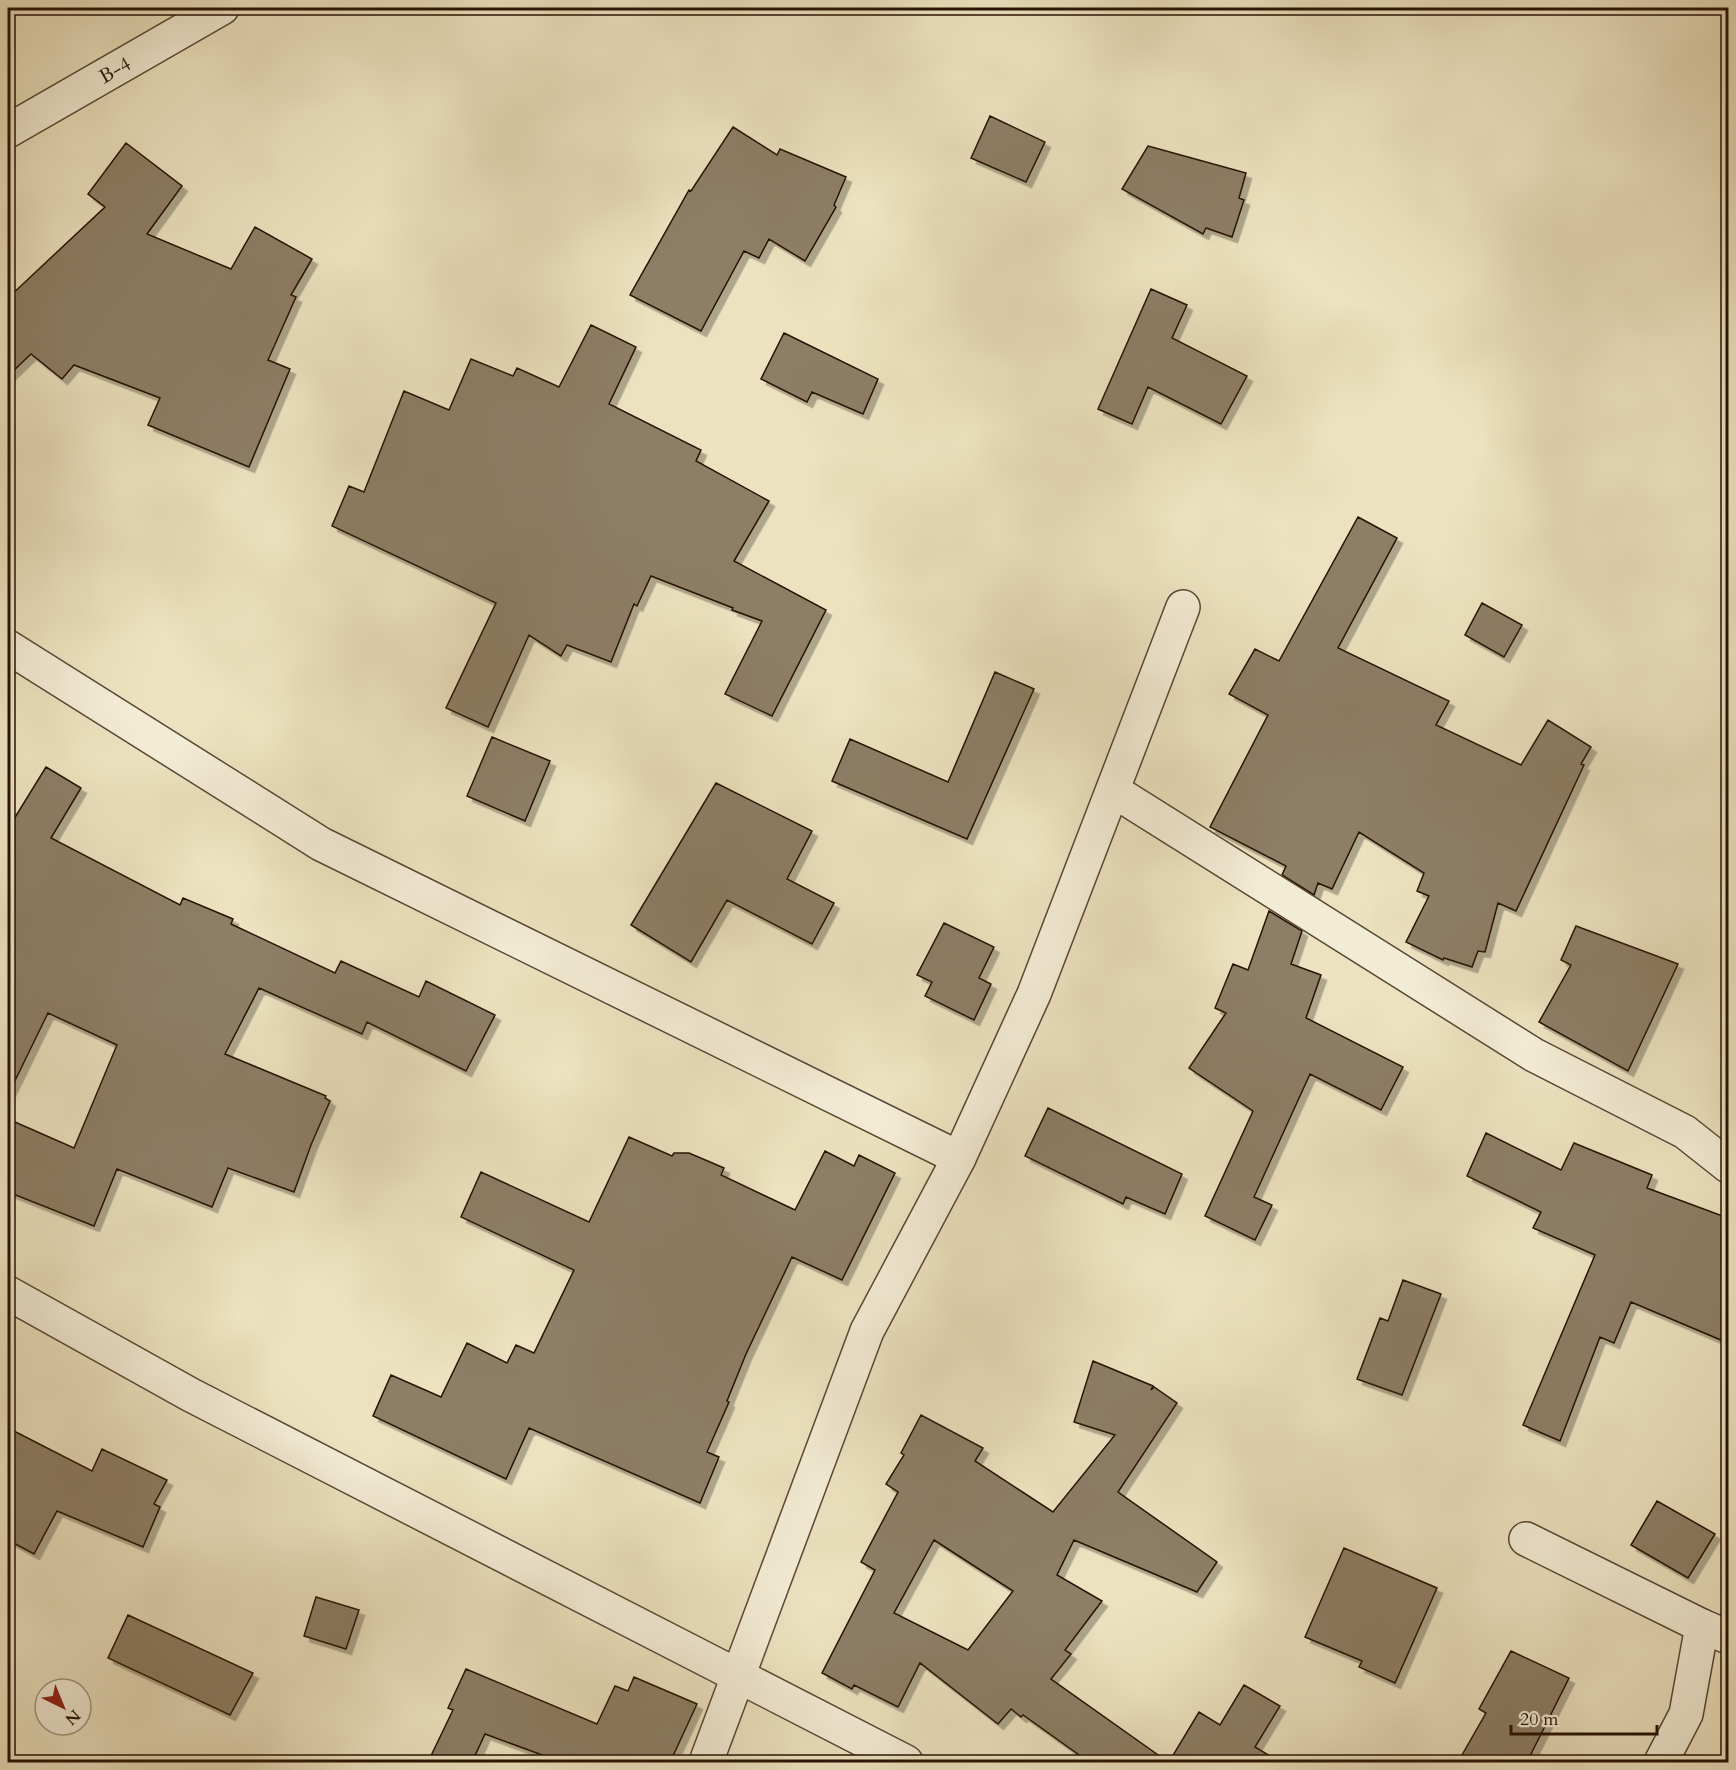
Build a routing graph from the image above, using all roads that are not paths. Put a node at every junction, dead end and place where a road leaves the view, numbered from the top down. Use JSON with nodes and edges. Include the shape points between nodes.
{"nodes":[{"id":1,"x":222,"y":8,"type":"edge"},
{"id":2,"x":8,"y":131,"type":"edge"},
{"id":3,"x":1183,"y":607,"type":"dead end"},
{"id":4,"x":8,"y":647,"type":"edge"},
{"id":5,"x":1114,"y":791,"type":"junction"},
{"id":6,"x":959,"y":1158,"type":"junction"},
{"id":7,"x":1728,"y":1166,"type":"edge"},
{"id":8,"x":8,"y":1293,"type":"edge"},
{"id":9,"x":1526,"y":1539,"type":"dead end"},
{"id":10,"x":1715,"y":1632,"type":"edge"},
{"id":11,"x":737,"y":1675,"type":"junction"},
{"id":12,"x":706,"y":1762,"type":"edge"},
{"id":13,"x":906,"y":1762,"type":"edge"},
{"id":14,"x":1661,"y":1762,"type":"edge"}],
"edges":[{"from":1,"to":2,"type":"street","name":"B-4"},
{"from":3,"to":5,"type":"street"},
{"from":4,"to":6,"type":"street","via":[[321,844]]},
{"from":5,"to":6,"type":"street","via":[[1034,994]]},
{"from":5,"to":7,"type":"street","via":[[1534,1055],[1685,1132]]},
{"from":6,"to":11,"type":"street","via":[[867,1331]]},
{"from":8,"to":11,"type":"street","via":[[191,1395]]},
{"from":9,"to":10,"type":"street"},
{"from":10,"to":14,"type":"street","via":[[1686,1714]]},
{"from":11,"to":12,"type":"street"},
{"from":11,"to":13,"type":"street"}]}
